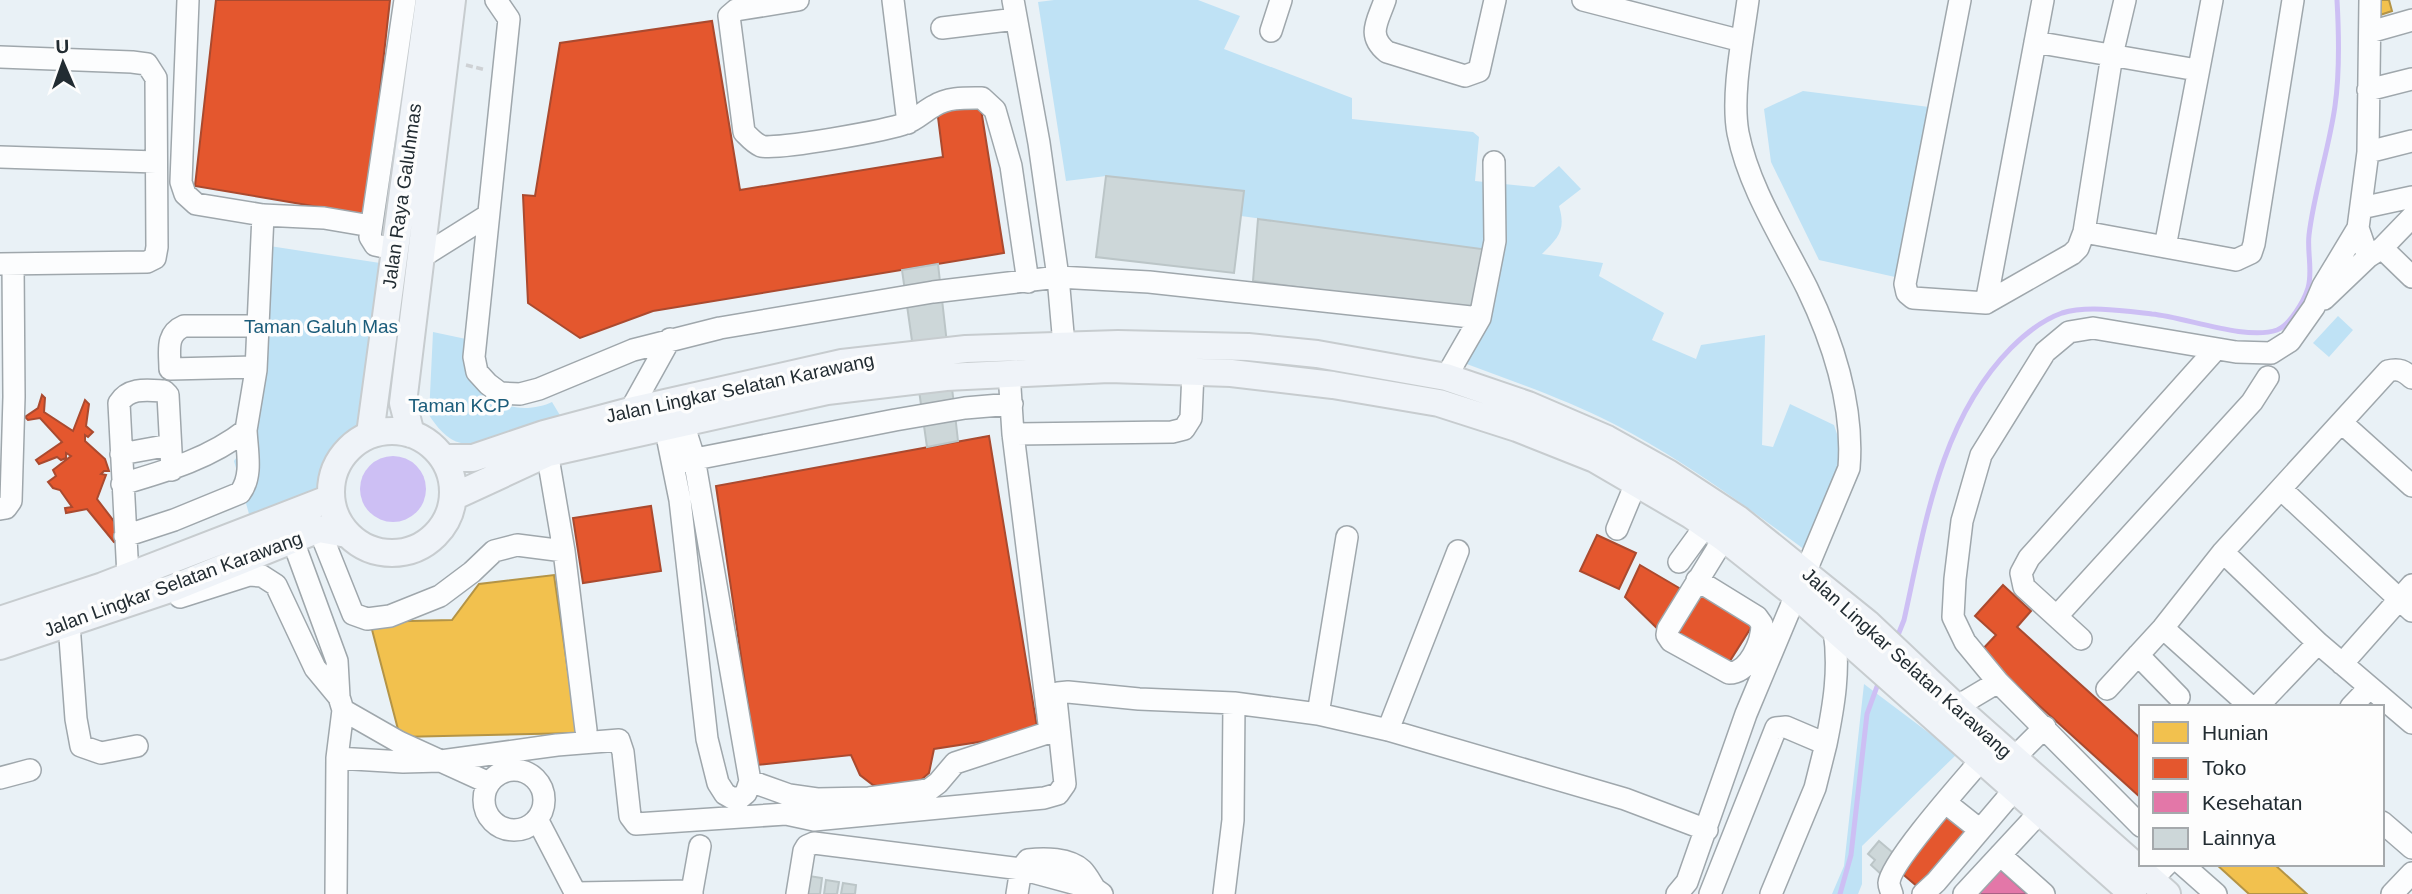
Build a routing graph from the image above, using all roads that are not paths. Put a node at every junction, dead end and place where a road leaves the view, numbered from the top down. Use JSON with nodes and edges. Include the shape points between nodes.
{"nodes":[{"id":1,"x":188,"y":0,"type":"edge"},
{"id":2,"x":405,"y":0,"type":"edge"},
{"id":3,"x":429,"y":0,"type":"edge"},
{"id":4,"x":452,"y":0,"type":"edge"},
{"id":5,"x":496,"y":0,"type":"edge"},
{"id":6,"x":798,"y":0,"type":"edge"},
{"id":7,"x":893,"y":0,"type":"edge"},
{"id":8,"x":1281,"y":0,"type":"edge"},
{"id":9,"x":1385,"y":0,"type":"edge"},
{"id":10,"x":1495,"y":0,"type":"edge"},
{"id":11,"x":1583,"y":0,"type":"edge"},
{"id":12,"x":1748,"y":0,"type":"edge"},
{"id":13,"x":1960,"y":0,"type":"edge"},
{"id":14,"x":2043,"y":0,"type":"edge"},
{"id":15,"x":2125,"y":0,"type":"edge"},
{"id":16,"x":2212,"y":0,"type":"edge"},
{"id":17,"x":2293,"y":0,"type":"edge"},
{"id":18,"x":2370,"y":0,"type":"edge"},
{"id":19,"x":725,"y":8,"type":"edge"},
{"id":20,"x":1014,"y":9,"type":"edge"},
{"id":21,"x":2412,"y":20,"type":"edge"},
{"id":22,"x":942,"y":28,"type":"dead end"},
{"id":23,"x":1271,"y":30,"type":"dead end"},
{"id":24,"x":2370,"y":32,"type":"junction"},
{"id":25,"x":1742,"y":41,"type":"junction"},
{"id":26,"x":2035,"y":42,"type":"junction"},
{"id":27,"x":2112,"y":55,"type":"junction"},
{"id":28,"x":0,"y":57,"type":"edge"},
{"id":29,"x":2197,"y":70,"type":"junction"},
{"id":30,"x":2412,"y":79,"type":"edge"},
{"id":31,"x":2368,"y":90,"type":"junction"},
{"id":32,"x":908,"y":123,"type":"junction"},
{"id":33,"x":2412,"y":141,"type":"edge"},
{"id":34,"x":2368,"y":152,"type":"junction"},
{"id":35,"x":0,"y":157,"type":"edge"},
{"id":36,"x":156,"y":162,"type":"junction"},
{"id":37,"x":1494,"y":162,"type":"dead end"},
{"id":38,"x":2412,"y":197,"type":"edge"},
{"id":39,"x":263,"y":215,"type":"junction"},
{"id":40,"x":488,"y":216,"type":"junction"},
{"id":41,"x":2412,"y":217,"type":"edge"},
{"id":42,"x":2360,"y":218,"type":"junction"},
{"id":43,"x":371,"y":226,"type":"junction"},
{"id":44,"x":2084,"y":232,"type":"junction"},
{"id":45,"x":2165,"y":247,"type":"junction"},
{"id":46,"x":394,"y":249,"type":"junction"},
{"id":47,"x":2375,"y":253,"type":"junction"},
{"id":48,"x":420,"y":258,"type":"junction"},
{"id":49,"x":7,"y":264,"type":"edge"},
{"id":50,"x":1059,"y":277,"type":"junction"},
{"id":51,"x":2412,"y":277,"type":"edge"},
{"id":52,"x":1028,"y":282,"type":"junction"},
{"id":53,"x":1986,"y":303,"type":"junction"},
{"id":54,"x":2314,"y":307,"type":"junction"},
{"id":55,"x":1480,"y":318,"type":"junction"},
{"id":56,"x":259,"y":326,"type":"junction"},
{"id":57,"x":670,"y":339,"type":"junction"},
{"id":58,"x":1064,"y":345,"type":"junction"},
{"id":59,"x":2216,"y":349,"type":"junction"},
{"id":60,"x":255,"y":371,"type":"junction"},
{"id":61,"x":1009,"y":372,"type":"junction"},
{"id":62,"x":1193,"y":372,"type":"junction"},
{"id":63,"x":1446,"y":377,"type":"junction"},
{"id":64,"x":2268,"y":377,"type":"dead end"},
{"id":65,"x":2412,"y":378,"type":"edge"},
{"id":66,"x":403,"y":403,"type":"junction"},
{"id":67,"x":374,"y":404,"type":"junction"},
{"id":68,"x":1012,"y":404,"type":"junction"},
{"id":69,"x":111,"y":405,"type":"dead end"},
{"id":70,"x":630,"y":411,"type":"junction"},
{"id":71,"x":2342,"y":423,"type":"junction"},
{"id":72,"x":674,"y":424,"type":"junction"},
{"id":73,"x":246,"y":430,"type":"junction"},
{"id":74,"x":370,"y":434,"type":"junction"},
{"id":75,"x":411,"y":434,"type":"junction"},
{"id":76,"x":1013,"y":434,"type":"junction"},
{"id":77,"x":546,"y":444,"type":"junction"},
{"id":78,"x":170,"y":445,"type":"junction"},
{"id":79,"x":121,"y":454,"type":"junction"},
{"id":80,"x":443,"y":457,"type":"junction"},
{"id":81,"x":694,"y":458,"type":"junction"},
{"id":82,"x":672,"y":464,"type":"junction"},
{"id":83,"x":174,"y":469,"type":"junction"},
{"id":84,"x":1636,"y":483,"type":"junction"},
{"id":85,"x":122,"y":484,"type":"junction"},
{"id":86,"x":2412,"y":486,"type":"edge"},
{"id":87,"x":2281,"y":490,"type":"junction"},
{"id":88,"x":453,"y":497,"type":"junction"},
{"id":89,"x":331,"y":498,"type":"junction"},
{"id":90,"x":0,"y":509,"type":"edge"},
{"id":91,"x":318,"y":529,"type":"junction"},
{"id":92,"x":1617,"y":529,"type":"dead end"},
{"id":93,"x":1715,"y":531,"type":"junction"},
{"id":94,"x":347,"y":534,"type":"junction"},
{"id":95,"x":125,"y":536,"type":"junction"},
{"id":96,"x":1348,"y":537,"type":"dead end"},
{"id":97,"x":293,"y":541,"type":"junction"},
{"id":98,"x":565,"y":551,"type":"junction"},
{"id":99,"x":1458,"y":551,"type":"dead end"},
{"id":100,"x":2223,"y":552,"type":"junction"},
{"id":101,"x":1679,"y":562,"type":"dead end"},
{"id":102,"x":128,"y":576,"type":"junction"},
{"id":103,"x":1697,"y":580,"type":"junction"},
{"id":104,"x":1800,"y":583,"type":"junction"},
{"id":105,"x":2408,"y":598,"type":"edge"},
{"id":106,"x":128,"y":604,"type":"junction"},
{"id":107,"x":2057,"y":616,"type":"junction"},
{"id":108,"x":0,"y":620,"type":"edge"},
{"id":109,"x":69,"y":624,"type":"junction"},
{"id":110,"x":2163,"y":628,"type":"junction"},
{"id":111,"x":1834,"y":630,"type":"junction"},
{"id":112,"x":2081,"y":639,"type":"dead end"},
{"id":113,"x":2318,"y":643,"type":"junction"},
{"id":114,"x":0,"y":646,"type":"edge"},
{"id":115,"x":2138,"y":655,"type":"junction"},
{"id":116,"x":2342,"y":664,"type":"junction"},
{"id":117,"x":1998,"y":682,"type":"junction"},
{"id":118,"x":1918,"y":687,"type":"junction"},
{"id":119,"x":2369,"y":688,"type":"junction"},
{"id":120,"x":2107,"y":689,"type":"dead end"},
{"id":121,"x":2179,"y":697,"type":"dead end"},
{"id":122,"x":1234,"y":703,"type":"junction"},
{"id":123,"x":341,"y":704,"type":"junction"},
{"id":124,"x":2249,"y":705,"type":"edge"},
{"id":125,"x":2259,"y":705,"type":"edge"},
{"id":126,"x":2353,"y":705,"type":"edge"},
{"id":127,"x":1956,"y":707,"type":"junction"},
{"id":128,"x":1318,"y":714,"type":"junction"},
{"id":129,"x":2412,"y":723,"type":"edge"},
{"id":130,"x":2045,"y":727,"type":"junction"},
{"id":131,"x":586,"y":730,"type":"dead end"},
{"id":132,"x":1388,"y":730,"type":"junction"},
{"id":133,"x":1826,"y":744,"type":"junction"},
{"id":134,"x":136,"y":746,"type":"dead end"},
{"id":135,"x":337,"y":758,"type":"junction"},
{"id":136,"x":2014,"y":758,"type":"junction"},
{"id":137,"x":1982,"y":759,"type":"junction"},
{"id":138,"x":441,"y":761,"type":"junction"},
{"id":139,"x":30,"y":770,"type":"dead end"},
{"id":140,"x":0,"y":778,"type":"edge"},
{"id":141,"x":750,"y":781,"type":"junction"},
{"id":142,"x":489,"y":783,"type":"junction"},
{"id":143,"x":2015,"y":789,"type":"junction"},
{"id":144,"x":1946,"y":803,"type":"junction"},
{"id":145,"x":2041,"y":811,"type":"junction"},
{"id":146,"x":537,"y":818,"type":"junction"},
{"id":147,"x":2139,"y":824,"type":"edge"},
{"id":148,"x":2384,"y":824,"type":"edge"},
{"id":149,"x":1707,"y":830,"type":"junction"},
{"id":150,"x":1980,"y":830,"type":"junction"},
{"id":151,"x":700,"y":846,"type":"dead end"},
{"id":152,"x":2412,"y":848,"type":"edge"},
{"id":153,"x":2000,"y":855,"type":"junction"},
{"id":154,"x":2184,"y":866,"type":"edge"},
{"id":155,"x":1021,"y":869,"type":"junction"},
{"id":156,"x":2412,"y":873,"type":"edge"},
{"id":157,"x":2149,"y":876,"type":"edge"},
{"id":158,"x":1099,"y":891,"type":"edge"},
{"id":159,"x":692,"y":892,"type":"edge"},
{"id":160,"x":576,"y":893,"type":"edge"},
{"id":161,"x":336,"y":894,"type":"edge"},
{"id":162,"x":797,"y":894,"type":"edge"},
{"id":163,"x":1017,"y":894,"type":"edge"},
{"id":164,"x":1224,"y":894,"type":"edge"},
{"id":165,"x":1677,"y":894,"type":"edge"},
{"id":166,"x":1710,"y":894,"type":"edge"},
{"id":167,"x":1772,"y":894,"type":"edge"},
{"id":168,"x":1892,"y":894,"type":"edge"},
{"id":169,"x":1923,"y":894,"type":"edge"},
{"id":170,"x":1964,"y":894,"type":"edge"},
{"id":171,"x":2044,"y":894,"type":"edge"},
{"id":172,"x":2216,"y":894,"type":"edge"},
{"id":173,"x":2392,"y":894,"type":"edge"}],
"edges":[{"from":1,"to":39,"type":"street","via":[[181,182],[185,194],[196,204]]},
{"from":2,"to":43,"type":"street"},
{"from":3,"to":46,"type":"main road","name":"Jalan Raya Galuhmas"},
{"from":4,"to":48,"type":"main road","name":"Jalan Raya Galuhmas"},
{"from":5,"to":40,"type":"street","via":[[509,19]]},
{"from":6,"to":19,"type":"street"},
{"from":7,"to":32,"type":"street"},
{"from":8,"to":23,"type":"street"},
{"from":9,"to":10,"type":"street","via":[[1374,33],[1378,44],[1387,52],[1465,76],[1479,71]]},
{"from":11,"to":25,"type":"street"},
{"from":12,"to":25,"type":"street"},
{"from":13,"to":53,"type":"street","via":[[1905,284],[1913,298]]},
{"from":14,"to":26,"type":"street"},
{"from":15,"to":27,"type":"street"},
{"from":16,"to":29,"type":"street"},
{"from":17,"to":45,"type":"street","via":[[2251,253],[2236,260]]},
{"from":18,"to":24,"type":"street"},
{"from":19,"to":32,"type":"street","via":[[744,132],[763,147]]},
{"from":20,"to":22,"type":"street"},
{"from":20,"to":50,"type":"street"},
{"from":21,"to":24,"type":"street"},
{"from":24,"to":31,"type":"street"},
{"from":25,"to":104,"type":"street","via":[[1737,117],[1745,160],[1829,340],[1852,437],[1850,468]]},
{"from":26,"to":27,"type":"street"},
{"from":26,"to":53,"type":"street"},
{"from":27,"to":29,"type":"street"},
{"from":27,"to":44,"type":"street"},
{"from":28,"to":36,"type":"street","via":[[147,64],[156,79]]},
{"from":29,"to":45,"type":"street"},
{"from":30,"to":31,"type":"street"},
{"from":31,"to":34,"type":"street"},
{"from":32,"to":52,"type":"street","via":[[936,104],[955,99],[982,98],[996,110],[1011,166]]},
{"from":33,"to":34,"type":"street"},
{"from":34,"to":42,"type":"street"},
{"from":35,"to":36,"type":"street"},
{"from":36,"to":49,"type":"street","via":[[155,258],[147,262]]},
{"from":37,"to":55,"type":"street","via":[[1496,241]]},
{"from":38,"to":42,"type":"street"},
{"from":39,"to":43,"type":"street"},
{"from":39,"to":56,"type":"street"},
{"from":40,"to":48,"type":"street"},
{"from":40,"to":57,"type":"street","via":[[474,357],[478,372],[500,393],[539,389]]},
{"from":41,"to":47,"type":"street"},
{"from":42,"to":47,"type":"street"},
{"from":42,"to":54,"type":"street"},
{"from":43,"to":46,"type":"street","via":[[375,245]]},
{"from":44,"to":45,"type":"street"},
{"from":44,"to":53,"type":"street","via":[[2072,254]]},
{"from":46,"to":67,"type":"main road","name":"Jalan Raya Galuhmas"},
{"from":47,"to":51,"type":"street"},
{"from":47,"to":54,"type":"street"},
{"from":48,"to":66,"type":"main road","name":"Jalan Raya Galuhmas"},
{"from":49,"to":90,"type":"street","via":[[14,397],[11,501]]},
{"from":50,"to":52,"type":"street"},
{"from":50,"to":55,"type":"street","via":[[1149,282]]},
{"from":50,"to":58,"type":"street"},
{"from":52,"to":57,"type":"street","via":[[919,295]]},
{"from":54,"to":59,"type":"street","via":[[2290,341],[2272,353]]},
{"from":55,"to":63,"type":"street"},
{"from":56,"to":60,"type":"street"},
{"from":56,"to":60,"type":"street","via":[[184,326],[170,338],[170,369]]},
{"from":57,"to":70,"type":"street"},
{"from":58,"to":63,"type":"main road","name":"Jalan Lingkar Selatan Karawang","via":[[1248,347]]},
{"from":58,"to":70,"type":"main road","name":"Jalan Lingkar Selatan Karawang","via":[[966,349],[842,363]]},
{"from":59,"to":107,"type":"street","via":[[2029,558],[2021,573],[2024,587]]},
{"from":59,"to":117,"type":"street","via":[[2093,328],[2069,332],[2045,352],[1981,455],[1962,521],[1953,617],[1965,642]]},
{"from":60,"to":73,"type":"street"},
{"from":60,"to":83,"type":"street","via":[[175,379]]},
{"from":61,"to":62,"type":"main road","name":"Jalan Lingkar Selatan Karawang"},
{"from":61,"to":68,"type":"street"},
{"from":61,"to":72,"type":"main road","name":"Jalan Lingkar Selatan Karawang","via":[[827,391]]},
{"from":62,"to":76,"type":"street","via":[[1191,418],[1184,429]]},
{"from":62,"to":84,"type":"main road","name":"Jalan Lingkar Selatan Karawang","via":[[1278,377],[1439,403],[1595,459]]},
{"from":63,"to":104,"type":"main road","name":"Jalan Lingkar Selatan Karawang","via":[[1607,439],[1668,473],[1738,519]]},
{"from":64,"to":107,"type":"street","via":[[2252,402]]},
{"from":65,"to":71,"type":"street","via":[[2404,371],[2388,371]]},
{"from":66,"to":67,"type":"main road","via":[[392,410]]},
{"from":66,"to":75,"type":"main road","name":"Jalan Raya Galuhmas"},
{"from":67,"to":74,"type":"main road","name":"Jalan Raya Galuhmas"},
{"from":68,"to":76,"type":"street"},
{"from":68,"to":81,"type":"street","via":[[919,416]]},
{"from":69,"to":79,"type":"street","via":[[111,434]]},
{"from":70,"to":77,"type":"main road","name":"Jalan Lingkar Selatan Karawang"},
{"from":71,"to":86,"type":"street"},
{"from":71,"to":87,"type":"street"},
{"from":72,"to":77,"type":"main road","name":"Jalan Lingkar Selatan Karawang"},
{"from":72,"to":81,"type":"street"},
{"from":72,"to":82,"type":"street"},
{"from":73,"to":83,"type":"street","via":[[226,446]]},
{"from":73,"to":95,"type":"street","via":[[248,476],[240,494]]},
{"from":74,"to":75,"type":"main road","via":[[390,430]]},
{"from":74,"to":89,"type":"main road","via":[[339,460]]},
{"from":75,"to":80,"type":"main road"},
{"from":76,"to":141,"type":"street","via":[[1050,732],[955,763],[938,783],[921,791],[817,799]]},
{"from":77,"to":80,"type":"main road","name":"Jalan Lingkar Selatan Karawang","via":[[473,458]]},
{"from":77,"to":88,"type":"main road","name":"Jalan Lingkar Selatan Karawang"},
{"from":77,"to":98,"type":"street"},
{"from":78,"to":79,"type":"street"},
{"from":78,"to":79,"type":"street","via":[[168,396],[164,391],[133,391],[119,403]]},
{"from":78,"to":83,"type":"street"},
{"from":79,"to":85,"type":"street"},
{"from":80,"to":88,"type":"main road","via":[[452,476]]},
{"from":81,"to":82,"type":"street"},
{"from":81,"to":141,"type":"street"},
{"from":82,"to":141,"type":"street","via":[[713,766],[718,783],[732,798],[746,793]]},
{"from":83,"to":85,"type":"street"},
{"from":84,"to":92,"type":"street"},
{"from":84,"to":93,"type":"main road","name":"Jalan Lingkar Selatan Karawang"},
{"from":85,"to":95,"type":"street"},
{"from":87,"to":100,"type":"street"},
{"from":87,"to":105,"type":"street"},
{"from":88,"to":94,"type":"main road","via":[[443,525],[421,546],[382,552]]},
{"from":89,"to":94,"type":"main road"},
{"from":89,"to":102,"type":"main road","name":"Jalan Lingkar Selatan Karawang"},
{"from":91,"to":94,"type":"main road","name":"Jalan Lingkar Selatan Karawang"},
{"from":91,"to":97,"type":"main road","name":"Jalan Lingkar Selatan Karawang"},
{"from":91,"to":98,"type":"street","via":[[353,614],[367,619],[390,616],[440,596],[494,551],[517,545]]},
{"from":93,"to":101,"type":"street"},
{"from":93,"to":103,"type":"street"},
{"from":93,"to":104,"type":"main road","name":"Jalan Lingkar Selatan Karawang"},
{"from":95,"to":102,"type":"street"},
{"from":96,"to":128,"type":"street"},
{"from":97,"to":106,"type":"main road","name":"Jalan Lingkar Selatan Karawang"},
{"from":97,"to":123,"type":"street","via":[[337,662]]},
{"from":98,"to":131,"type":"street"},
{"from":99,"to":132,"type":"street"},
{"from":100,"to":110,"type":"street"},
{"from":100,"to":113,"type":"street"},
{"from":102,"to":108,"type":"main road","name":"Jalan Lingkar Selatan Karawang"},
{"from":103,"to":103,"type":"street","via":[[1667,635],[1729,673],[1737,673],[1746,666],[1762,624]]},
{"from":104,"to":111,"type":"main road","name":"Jalan Lingkar Selatan Karawang"},
{"from":104,"to":118,"type":"main road","name":"Jalan Lingkar Selatan Karawang","via":[[1867,623]]},
{"from":104,"to":149,"type":"street","via":[[1746,714]]},
{"from":105,"to":116,"type":"street"},
{"from":106,"to":109,"type":"main road","name":"Jalan Lingkar Selatan Karawang"},
{"from":106,"to":123,"type":"street","via":[[148,608],[249,575],[262,576],[276,585],[315,668]]},
{"from":107,"to":112,"type":"street"},
{"from":109,"to":114,"type":"main road","name":"Jalan Lingkar Selatan Karawang"},
{"from":109,"to":134,"type":"street","via":[[81,746],[101,753]]},
{"from":110,"to":115,"type":"street"},
{"from":110,"to":124,"type":"street"},
{"from":111,"to":118,"type":"main road","name":"Jalan Lingkar Selatan Karawang","via":[[1860,654]]},
{"from":111,"to":133,"type":"street","via":[[1836,692]]},
{"from":113,"to":116,"type":"street"},
{"from":113,"to":125,"type":"street"},
{"from":115,"to":120,"type":"street"},
{"from":115,"to":121,"type":"street"},
{"from":116,"to":119,"type":"street"},
{"from":117,"to":127,"type":"street"},
{"from":117,"to":130,"type":"street"},
{"from":118,"to":127,"type":"main road","name":"Jalan Lingkar Selatan Karawang"},
{"from":118,"to":137,"type":"main road","name":"Jalan Lingkar Selatan Karawang"},
{"from":119,"to":126,"type":"street"},
{"from":119,"to":129,"type":"street"},
{"from":122,"to":128,"type":"street"},
{"from":122,"to":138,"type":"street","via":[[1058,693],[1065,784],[1058,794],[814,820],[786,814],[636,824],[630,816],[619,740]]},
{"from":122,"to":164,"type":"street","via":[[1233,820]]},
{"from":123,"to":135,"type":"street"},
{"from":123,"to":138,"type":"street","via":[[399,742]]},
{"from":127,"to":136,"type":"main road","name":"Jalan Lingkar Selatan Karawang"},
{"from":128,"to":132,"type":"street"},
{"from":130,"to":136,"type":"street"},
{"from":130,"to":147,"type":"street"},
{"from":132,"to":149,"type":"street","via":[[1625,799]]},
{"from":133,"to":166,"type":"street","via":[[1786,727],[1776,728]]},
{"from":133,"to":167,"type":"street","via":[[1815,789]]},
{"from":135,"to":138,"type":"street"},
{"from":135,"to":161,"type":"street"},
{"from":136,"to":157,"type":"main road","name":"Jalan Lingkar Selatan Karawang"},
{"from":137,"to":143,"type":"main road","name":"Jalan Lingkar Selatan Karawang"},
{"from":137,"to":144,"type":"street"},
{"from":138,"to":142,"type":"street"},
{"from":139,"to":140,"type":"street"},
{"from":142,"to":146,"type":"street","via":[[485,808],[494,822],[518,830]]},
{"from":142,"to":146,"type":"street","via":[[510,770],[534,777],[544,800]]},
{"from":143,"to":145,"type":"main road","name":"Jalan Lingkar Selatan Karawang"},
{"from":143,"to":150,"type":"street"},
{"from":144,"to":150,"type":"street"},
{"from":144,"to":168,"type":"street","via":[[1893,872]]},
{"from":145,"to":153,"type":"street"},
{"from":145,"to":157,"type":"main road","name":"Jalan Lingkar Selatan Karawang"},
{"from":146,"to":160,"type":"street"},
{"from":148,"to":152,"type":"street"},
{"from":149,"to":165,"type":"street","via":[[1687,882]]},
{"from":150,"to":169,"type":"street"},
{"from":151,"to":159,"type":"street"},
{"from":153,"to":170,"type":"street"},
{"from":153,"to":171,"type":"street"},
{"from":154,"to":172,"type":"street"},
{"from":155,"to":158,"type":"street"},
{"from":155,"to":162,"type":"street","via":[[814,843],[804,850]]},
{"from":155,"to":163,"type":"street"},
{"from":156,"to":173,"type":"street"},
{"from":159,"to":160,"type":"street"}]}
